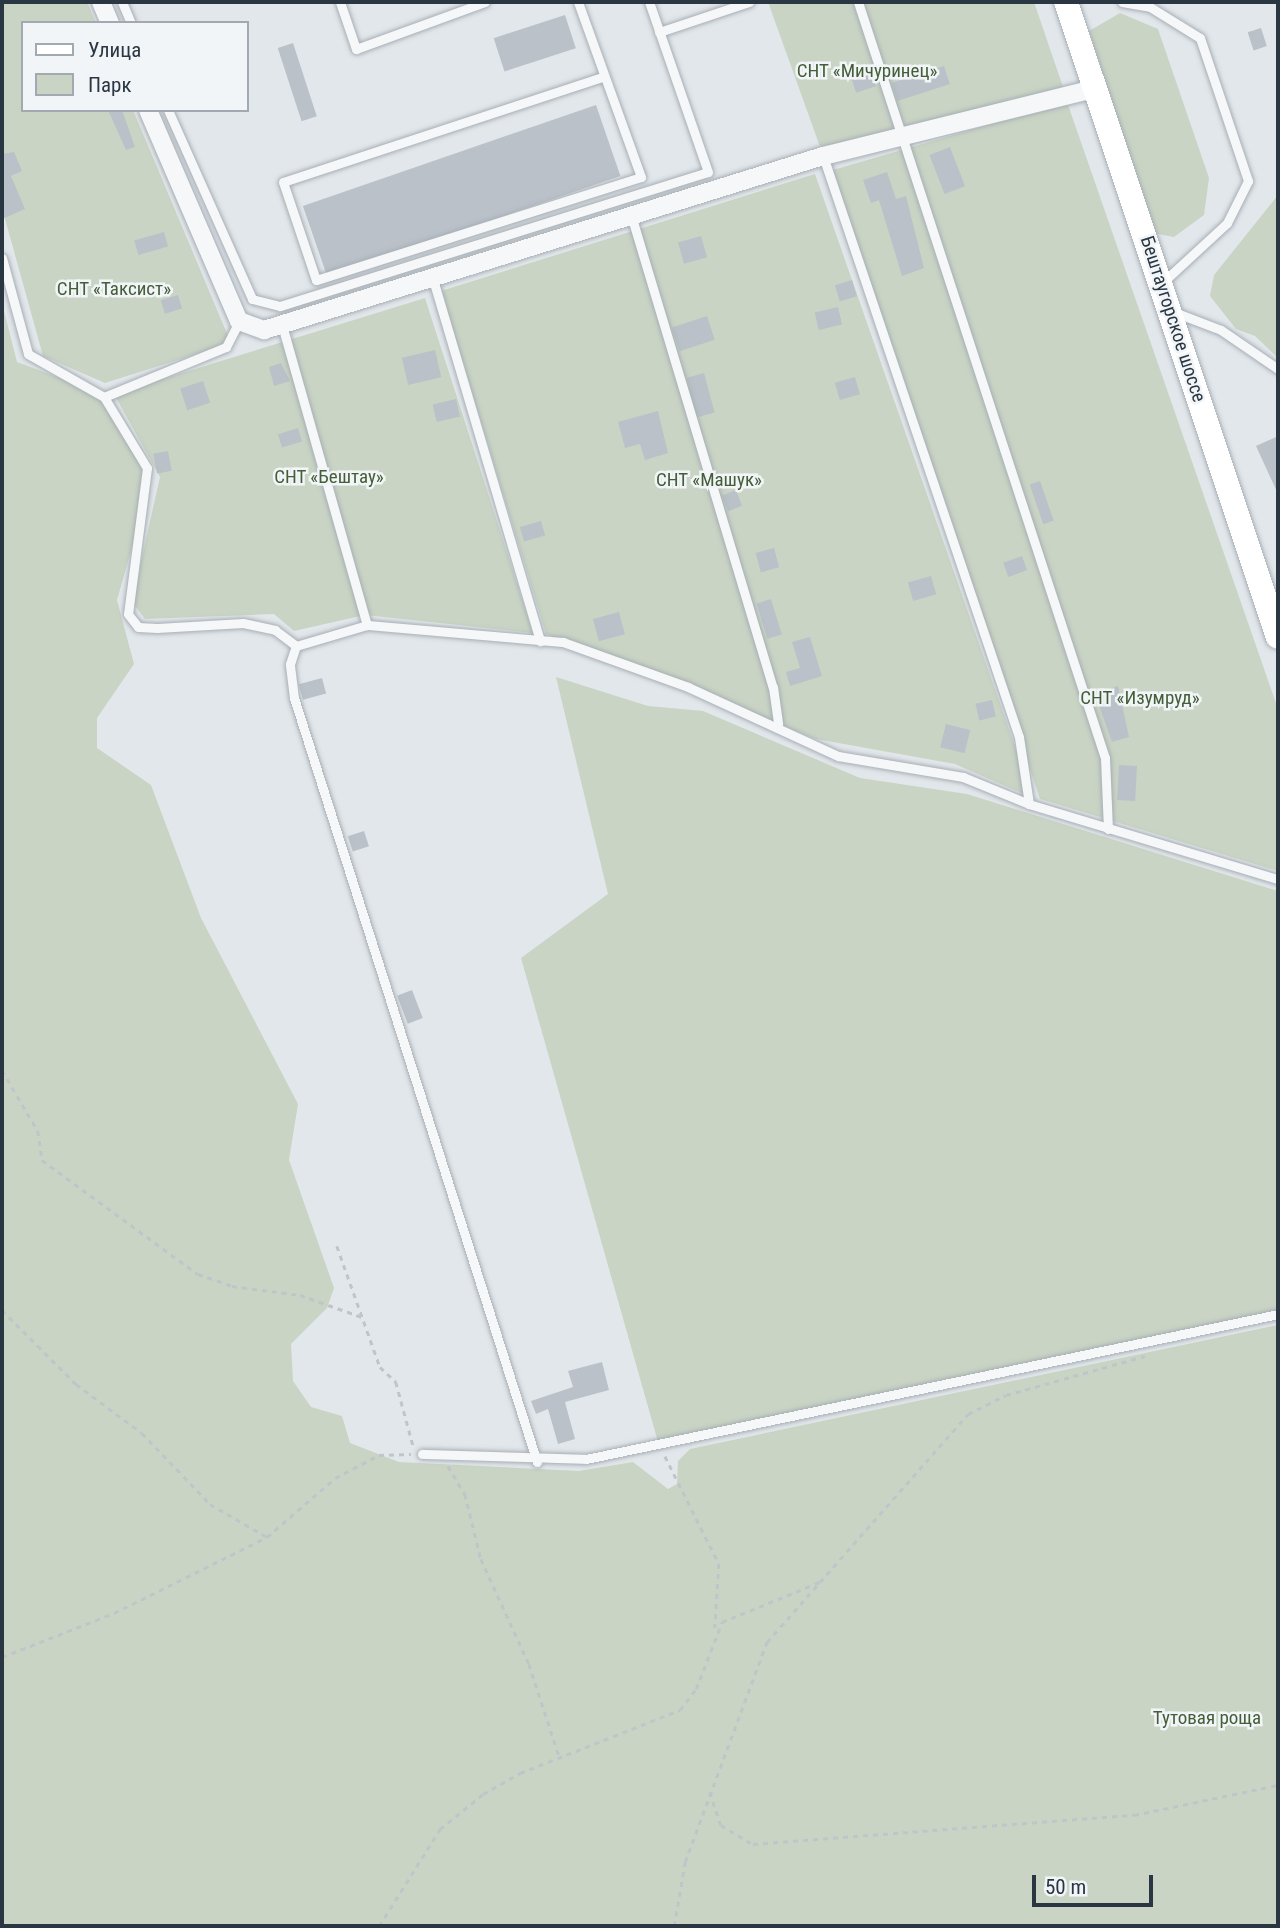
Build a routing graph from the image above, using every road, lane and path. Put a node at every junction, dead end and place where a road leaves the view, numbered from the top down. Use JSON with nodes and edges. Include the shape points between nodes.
{"nodes":[{"id":1,"x":102,"y":2,"type":"edge"},
{"id":2,"x":122,"y":2,"type":"edge"},
{"id":3,"x":340,"y":2,"type":"edge"},
{"id":4,"x":485,"y":2,"type":"edge"},
{"id":5,"x":578,"y":2,"type":"edge"},
{"id":6,"x":649,"y":2,"type":"edge"},
{"id":7,"x":749,"y":2,"type":"edge"},
{"id":8,"x":858,"y":2,"type":"edge"},
{"id":9,"x":1066,"y":2,"type":"edge"},
{"id":10,"x":1122,"y":2,"type":"edge"},
{"id":11,"x":109,"y":21,"type":"edge"},
{"id":12,"x":130,"y":21,"type":"edge"},
{"id":13,"x":659,"y":32,"type":"junction"},
{"id":14,"x":602,"y":77,"type":"junction"},
{"id":15,"x":1097,"y":88,"type":"junction"},
{"id":16,"x":149,"y":112,"type":"edge"},
{"id":17,"x":169,"y":112,"type":"edge"},
{"id":18,"x":904,"y":134,"type":"junction"},
{"id":19,"x":823,"y":156,"type":"junction"},
{"id":20,"x":631,"y":215,"type":"junction"},
{"id":21,"x":2,"y":258,"type":"edge"},
{"id":22,"x":432,"y":276,"type":"junction"},
{"id":23,"x":1161,"y":284,"type":"junction"},
{"id":24,"x":1169,"y":311,"type":"junction"},
{"id":25,"x":239,"y":321,"type":"junction"},
{"id":26,"x":282,"y":325,"type":"junction"},
{"id":27,"x":1278,"y":369,"type":"edge"},
{"id":28,"x":104,"y":397,"type":"junction"},
{"id":29,"x":367,"y":625,"type":"junction"},
{"id":30,"x":1278,"y":638,"type":"edge"},
{"id":31,"x":540,"y":641,"type":"junction"},
{"id":32,"x":296,"y":646,"type":"junction"},
{"id":33,"x":778,"y":724,"type":"junction"},
{"id":34,"x":1029,"y":804,"type":"junction"},
{"id":35,"x":1108,"y":829,"type":"junction"},
{"id":36,"x":1278,"y":879,"type":"edge"},
{"id":37,"x":2,"y":1070,"type":"edge"},
{"id":38,"x":337,"y":1247,"type":"dead end"},
{"id":39,"x":2,"y":1310,"type":"edge"},
{"id":40,"x":1278,"y":1314,"type":"edge"},
{"id":41,"x":362,"y":1317,"type":"junction"},
{"id":42,"x":1169,"y":1336,"type":"junction"},
{"id":43,"x":661,"y":1443,"type":"junction"},
{"id":44,"x":422,"y":1454,"type":"junction"},
{"id":45,"x":537,"y":1462,"type":"junction"},
{"id":46,"x":267,"y":1537,"type":"junction"},
{"id":47,"x":823,"y":1581,"type":"junction"},
{"id":48,"x":715,"y":1631,"type":"junction"},
{"id":49,"x":2,"y":1657,"type":"edge"},
{"id":50,"x":559,"y":1756,"type":"junction"},
{"id":51,"x":1278,"y":1785,"type":"edge"},
{"id":52,"x":709,"y":1789,"type":"junction"},
{"id":53,"x":379,"y":1926,"type":"edge"},
{"id":54,"x":674,"y":1926,"type":"edge"}],
"edges":[{"from":1,"to":11,"type":"street"},
{"from":2,"to":12,"type":"lane"},
{"from":3,"to":4,"type":"lane","via":[[356,49]]},
{"from":5,"to":14,"type":"lane"},
{"from":6,"to":13,"type":"lane"},
{"from":7,"to":13,"type":"lane"},
{"from":8,"to":18,"type":"lane"},
{"from":9,"to":15,"type":"street","name":"Бештаугорское шоссе"},
{"from":10,"to":23,"type":"lane","via":[[1150,6],[1200,38],[1248,181],[1227,223]]},
{"from":13,"to":17,"type":"lane","via":[[708,172],[280,306],[252,299]]},
{"from":14,"to":14,"type":"lane","via":[[283,181],[316,280],[640,177],[615,97]]},
{"from":15,"to":18,"type":"street"},
{"from":15,"to":23,"type":"street","name":"Бештаугорское шоссе"},
{"from":16,"to":25,"type":"street"},
{"from":18,"to":19,"type":"street"},
{"from":18,"to":35,"type":"lane","via":[[1105,758]]},
{"from":19,"to":20,"type":"street"},
{"from":19,"to":34,"type":"lane","via":[[1019,737]]},
{"from":20,"to":22,"type":"street"},
{"from":20,"to":33,"type":"lane","via":[[774,687]]},
{"from":21,"to":28,"type":"lane","via":[[28,354]]},
{"from":22,"to":26,"type":"street"},
{"from":22,"to":31,"type":"lane"},
{"from":23,"to":24,"type":"street","name":"Бештаугорское шоссе"},
{"from":24,"to":27,"type":"lane","via":[[1221,330]]},
{"from":24,"to":30,"type":"street","name":"Бештаугорское шоссе"},
{"from":25,"to":26,"type":"street","via":[[264,330]]},
{"from":25,"to":28,"type":"lane","via":[[226,347]]},
{"from":26,"to":29,"type":"lane"},
{"from":28,"to":32,"type":"lane","via":[[148,468],[128,614],[138,627],[243,623],[275,630]]},
{"from":29,"to":31,"type":"lane"},
{"from":29,"to":32,"type":"lane"},
{"from":31,"to":33,"type":"lane","via":[[563,642]]},
{"from":32,"to":45,"type":"lane","via":[[290,664],[294,698]]},
{"from":33,"to":34,"type":"lane","via":[[838,756],[963,777]]},
{"from":34,"to":35,"type":"lane"},
{"from":35,"to":36,"type":"lane"},
{"from":37,"to":41,"type":"path","via":[[38,1131],[42,1160],[198,1274],[232,1286],[300,1295]]},
{"from":38,"to":41,"type":"path"},
{"from":39,"to":46,"type":"path","via":[[76,1384],[142,1433],[210,1504]]},
{"from":40,"to":42,"type":"lane"},
{"from":41,"to":44,"type":"path","via":[[380,1367],[396,1382],[407,1440]]},
{"from":42,"to":43,"type":"lane"},
{"from":42,"to":47,"type":"path","via":[[1120,1368],[1006,1395],[968,1414]]},
{"from":43,"to":45,"type":"lane"},
{"from":43,"to":48,"type":"path","via":[[712,1540],[719,1564]]},
{"from":44,"to":45,"type":"lane"},
{"from":44,"to":46,"type":"path","via":[[379,1455],[346,1472]]},
{"from":44,"to":50,"type":"path","via":[[448,1466],[465,1494],[481,1559],[529,1664]]},
{"from":46,"to":49,"type":"path","via":[[114,1613]]},
{"from":47,"to":48,"type":"path","via":[[749,1609]]},
{"from":47,"to":52,"type":"path","via":[[767,1643]]},
{"from":48,"to":50,"type":"path","via":[[696,1689],[680,1710]]},
{"from":50,"to":53,"type":"path","via":[[482,1794],[440,1829]]},
{"from":51,"to":52,"type":"path","via":[[1134,1815],[753,1844],[721,1825]]},
{"from":52,"to":54,"type":"path","via":[[685,1861]]}]}
